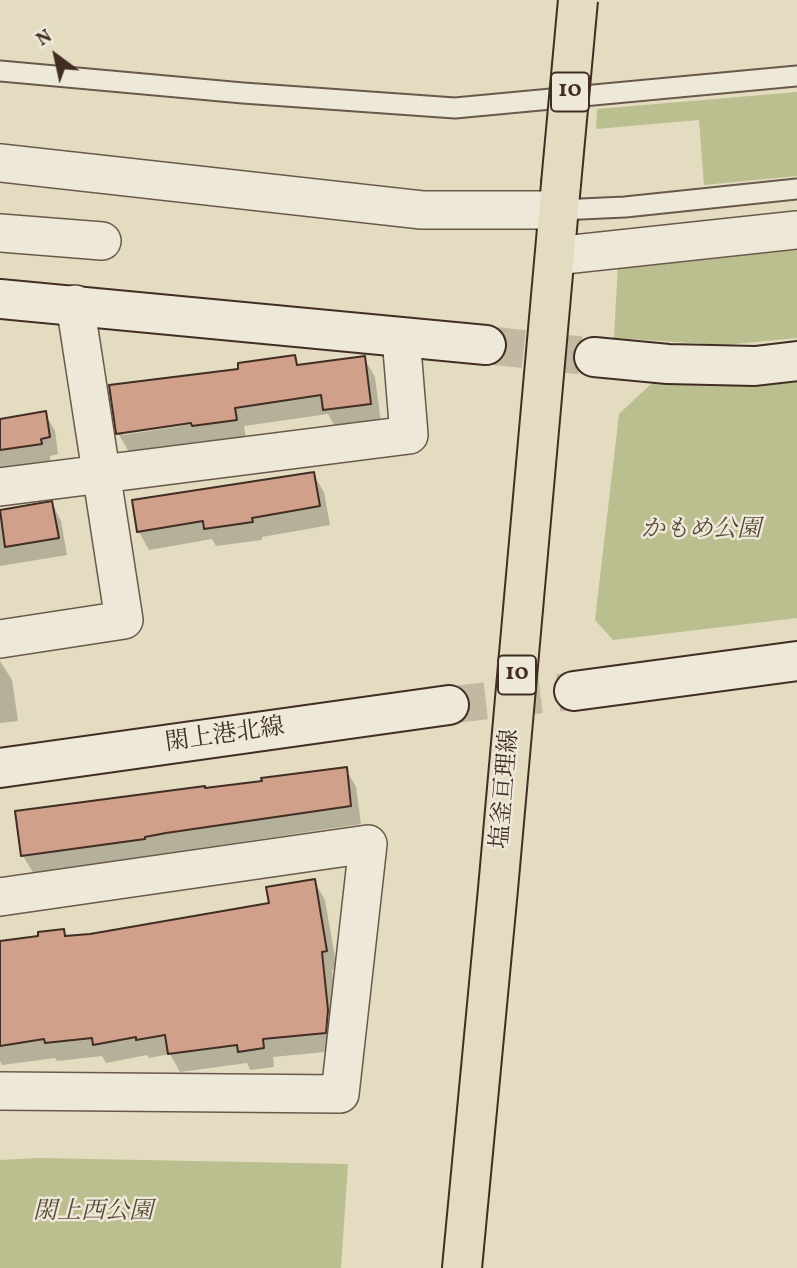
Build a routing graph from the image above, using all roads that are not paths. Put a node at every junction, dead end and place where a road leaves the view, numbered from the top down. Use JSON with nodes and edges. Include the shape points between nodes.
{"nodes":[{"id":1,"x":578,"y":0,"type":"edge"},
{"id":2,"x":0,"y":71,"type":"edge"},
{"id":3,"x":797,"y":76,"type":"edge"},
{"id":4,"x":0,"y":163,"type":"edge"},
{"id":5,"x":797,"y":190,"type":"edge"},
{"id":6,"x":560,"y":197,"type":"junction"},
{"id":7,"x":797,"y":230,"type":"edge"},
{"id":8,"x":0,"y":233,"type":"edge"},
{"id":9,"x":103,"y":241,"type":"dead end"},
{"id":10,"x":555,"y":256,"type":"junction"},
{"id":11,"x":0,"y":299,"type":"edge"},
{"id":12,"x":75,"y":304,"type":"junction"},
{"id":13,"x":401,"y":337,"type":"junction"},
{"id":14,"x":486,"y":345,"type":"tunnel mouth"},
{"id":15,"x":594,"y":357,"type":"tunnel mouth"},
{"id":16,"x":797,"y":360,"type":"edge"},
{"id":17,"x":101,"y":474,"type":"junction"},
{"id":18,"x":0,"y":487,"type":"edge"},
{"id":19,"x":0,"y":639,"type":"edge"},
{"id":20,"x":797,"y":661,"type":"edge"},
{"id":21,"x":573,"y":691,"type":"tunnel mouth"},
{"id":22,"x":449,"y":705,"type":"tunnel mouth"},
{"id":23,"x":0,"y":768,"type":"edge"},
{"id":24,"x":0,"y":897,"type":"edge"},
{"id":25,"x":0,"y":1091,"type":"edge"},
{"id":26,"x":462,"y":1268,"type":"edge"}],
"edges":[{"from":1,"to":6,"type":"main road","number":"10","bridge":true},
{"from":2,"to":3,"type":"lane","via":[[456,108]]},
{"from":4,"to":6,"type":"street","via":[[422,210]]},
{"from":5,"to":6,"type":"lane","via":[[625,207]]},
{"from":6,"to":10,"type":"main road","name":"塩釜亘理線","number":"10"},
{"from":7,"to":10,"type":"street"},
{"from":8,"to":9,"type":"street"},
{"from":10,"to":26,"type":"main road","name":"塩釜亘理線","number":"10"},
{"from":11,"to":12,"type":"street"},
{"from":12,"to":13,"type":"street"},
{"from":12,"to":17,"type":"street"},
{"from":13,"to":14,"type":"street"},
{"from":13,"to":17,"type":"street","via":[[409,435]]},
{"from":15,"to":16,"type":"street","via":[[755,366]]},
{"from":17,"to":18,"type":"street"},
{"from":17,"to":19,"type":"street","via":[[124,620]]},
{"from":20,"to":21,"type":"street"},
{"from":22,"to":23,"type":"street","name":"閖上港北線"},
{"from":24,"to":25,"type":"street","via":[[368,844],[340,1094]]}]}
